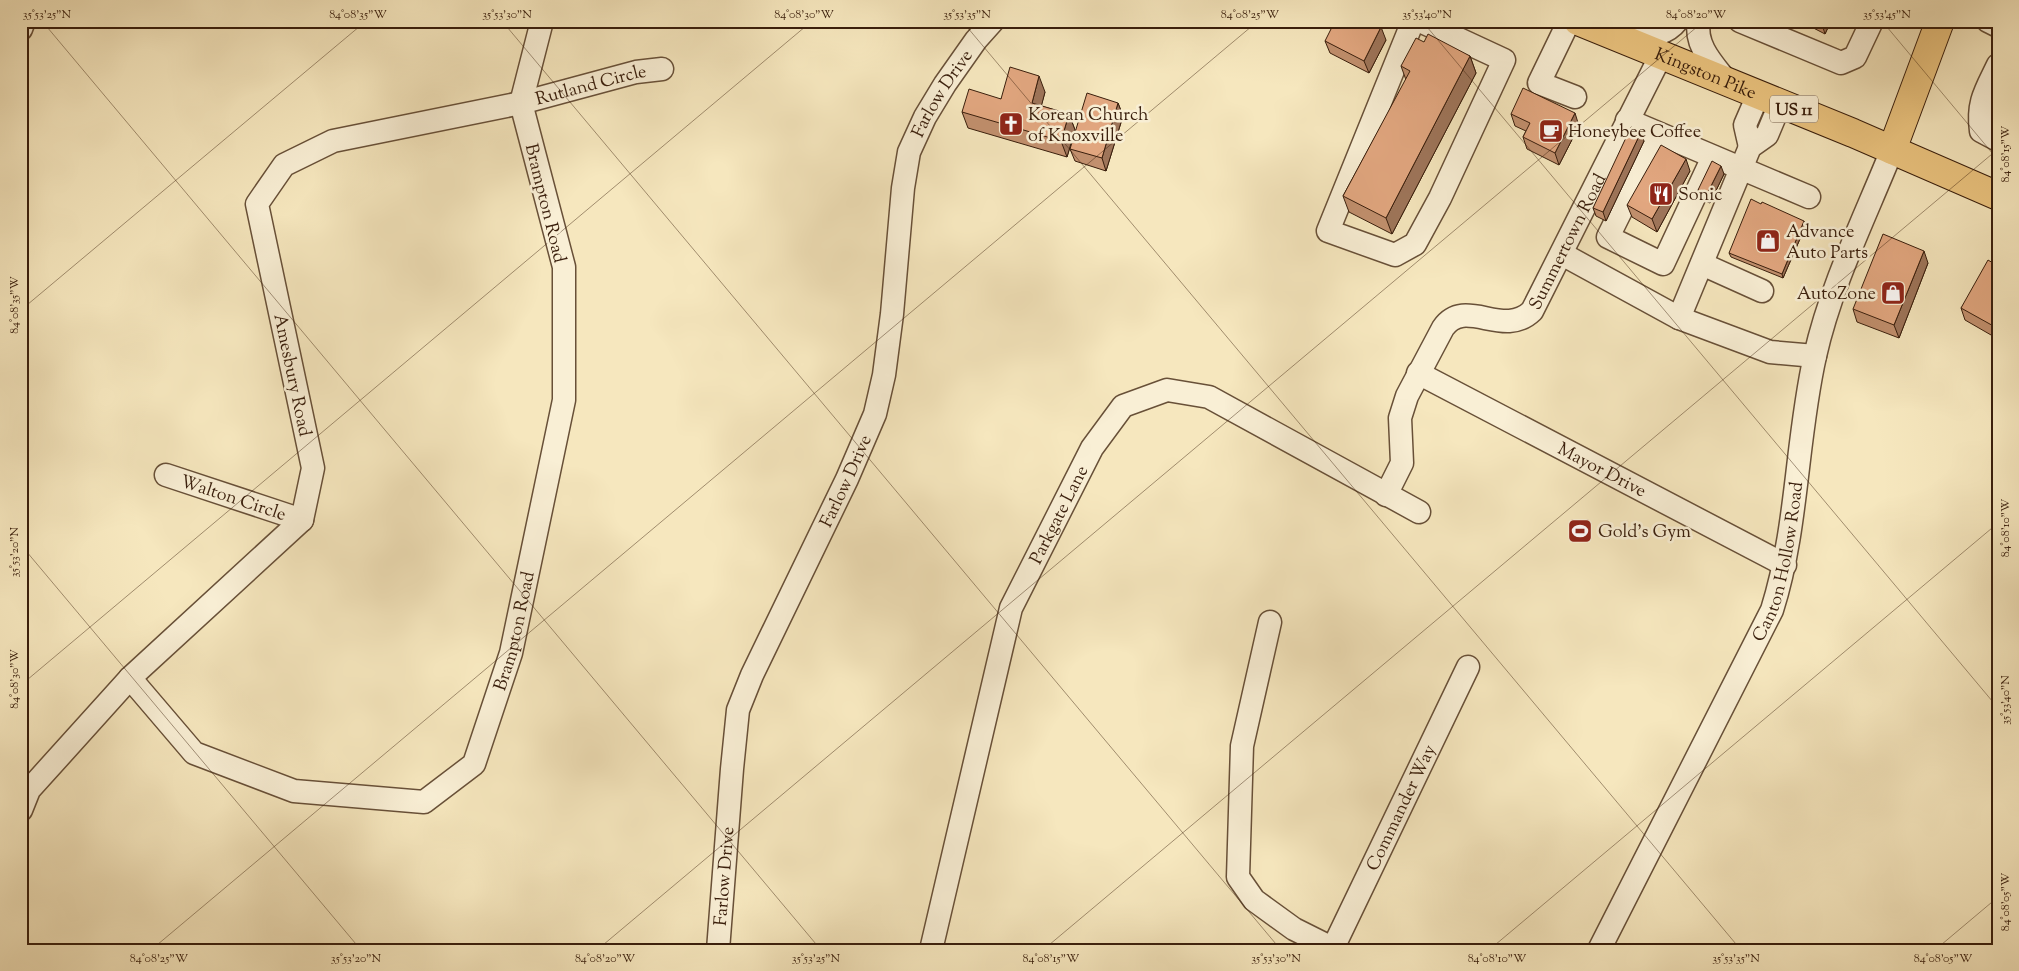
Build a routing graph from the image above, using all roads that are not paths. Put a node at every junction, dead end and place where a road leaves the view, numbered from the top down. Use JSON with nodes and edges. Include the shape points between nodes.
{"nodes":[{"id":1,"x":24,"y":21,"type":"edge"},
{"id":2,"x":542,"y":21,"type":"edge"},
{"id":3,"x":993,"y":21,"type":"edge"},
{"id":4,"x":1413,"y":21,"type":"edge"},
{"id":5,"x":1420,"y":21,"type":"edge"},
{"id":6,"x":1569,"y":21,"type":"edge"},
{"id":7,"x":1578,"y":21,"type":"edge"},
{"id":8,"x":1677,"y":21,"type":"edge"},
{"id":9,"x":1699,"y":21,"type":"edge"},
{"id":10,"x":1740,"y":21,"type":"edge"},
{"id":11,"x":1872,"y":21,"type":"edge"},
{"id":12,"x":1940,"y":21,"type":"edge"},
{"id":13,"x":1988,"y":21,"type":"edge"},
{"id":14,"x":1998,"y":26,"type":"edge"},
{"id":15,"x":21,"y":29,"type":"edge"},
{"id":16,"x":1623,"y":40,"type":"junction"},
{"id":17,"x":1661,"y":55,"type":"junction"},
{"id":18,"x":1998,"y":65,"type":"edge"},
{"id":19,"x":662,"y":69,"type":"dead end"},
{"id":20,"x":1727,"y":82,"type":"junction"},
{"id":21,"x":1575,"y":98,"type":"dead end"},
{"id":22,"x":1769,"y":99,"type":"junction"},
{"id":23,"x":521,"y":103,"type":"junction"},
{"id":24,"x":1627,"y":120,"type":"junction"},
{"id":25,"x":1660,"y":134,"type":"junction"},
{"id":26,"x":1998,"y":140,"type":"edge"},
{"id":27,"x":1892,"y":150,"type":"junction"},
{"id":28,"x":1713,"y":156,"type":"junction"},
{"id":29,"x":1742,"y":168,"type":"junction"},
{"id":30,"x":1998,"y":196,"type":"edge"},
{"id":31,"x":1809,"y":197,"type":"dead end"},
{"id":32,"x":1577,"y":224,"type":"junction"},
{"id":33,"x":1608,"y":237,"type":"junction"},
{"id":34,"x":1562,"y":254,"type":"junction"},
{"id":35,"x":1663,"y":264,"type":"junction"},
{"id":36,"x":1699,"y":272,"type":"junction"},
{"id":37,"x":1762,"y":292,"type":"dead end"},
{"id":38,"x":1680,"y":318,"type":"junction"},
{"id":39,"x":1815,"y":356,"type":"junction"},
{"id":40,"x":1418,"y":373,"type":"junction"},
{"id":41,"x":166,"y":474,"type":"dead end"},
{"id":42,"x":1386,"y":495,"type":"junction"},
{"id":43,"x":1419,"y":512,"type":"dead end"},
{"id":44,"x":302,"y":520,"type":"junction"},
{"id":45,"x":1785,"y":565,"type":"junction"},
{"id":46,"x":1270,"y":622,"type":"dead end"},
{"id":47,"x":1468,"y":667,"type":"dead end"},
{"id":48,"x":130,"y":678,"type":"junction"},
{"id":49,"x":21,"y":810,"type":"edge"},
{"id":50,"x":1335,"y":949,"type":"edge"},
{"id":51,"x":718,"y":950,"type":"edge"},
{"id":52,"x":931,"y":950,"type":"edge"},
{"id":53,"x":1599,"y":950,"type":"edge"}],
"edges":[{"from":1,"to":15,"type":"street"},
{"from":2,"to":23,"type":"street"},
{"from":3,"to":51,"type":"street","name":"Farlow Drive","via":[[945,84],[924,117],[909,152],[902,188],[891,323],[875,414],[738,710]]},
{"from":4,"to":5,"type":"street","via":[[1328,231],[1395,255],[1415,244],[1504,60]]},
{"from":6,"to":21,"type":"street","via":[[1539,82]]},
{"from":7,"to":16,"type":"main road","name":"Kingston Pike","number":"US 11"},
{"from":8,"to":16,"type":"street","via":[[1664,32]]},
{"from":9,"to":20,"type":"street","via":[[1700,44]]},
{"from":10,"to":11,"type":"street","via":[[1841,63],[1855,57]]},
{"from":12,"to":27,"type":"main road"},
{"from":13,"to":14,"type":"street"},
{"from":16,"to":17,"type":"main road","name":"Kingston Pike","number":"US 11"},
{"from":17,"to":20,"type":"main road","name":"Kingston Pike","number":"US 11"},
{"from":17,"to":24,"type":"street","name":"Summertown Road"},
{"from":18,"to":26,"type":"street","via":[[1979,114],[1981,131]]},
{"from":19,"to":23,"type":"street","name":"Rutland Circle","via":[[636,72]]},
{"from":20,"to":22,"type":"main road","name":"Kingston Pike","number":"US 11"},
{"from":22,"to":27,"type":"main road","name":"Kingston Pike","number":"US 11"},
{"from":22,"to":29,"type":"street","via":[[1745,125],[1750,147]]},
{"from":23,"to":44,"type":"street","name":"Amesbury Road","via":[[333,141],[284,165],[257,204],[313,468]]},
{"from":23,"to":48,"type":"street","name":"Brampton Road","via":[[564,267],[564,400],[511,654],[474,764],[424,802],[294,791],[194,753]]},
{"from":24,"to":25,"type":"street"},
{"from":24,"to":32,"type":"street","name":"Summertown Road"},
{"from":25,"to":28,"type":"street"},
{"from":25,"to":33,"type":"street"},
{"from":27,"to":30,"type":"main road","name":"Kingston Pike","number":"US 11"},
{"from":27,"to":39,"type":"street","name":"Canton Hollow Road","via":[[1833,296]]},
{"from":28,"to":29,"type":"street"},
{"from":28,"to":35,"type":"street"},
{"from":29,"to":31,"type":"street"},
{"from":29,"to":36,"type":"street"},
{"from":32,"to":33,"type":"street"},
{"from":32,"to":34,"type":"street","name":"Summertown Road"},
{"from":33,"to":35,"type":"street"},
{"from":34,"to":38,"type":"street"},
{"from":34,"to":40,"type":"street","name":"Summertown Road","via":[[1532,311],[1526,316],[1509,322],[1460,315],[1449,320]]},
{"from":35,"to":36,"type":"street"},
{"from":36,"to":37,"type":"street"},
{"from":36,"to":38,"type":"street"},
{"from":38,"to":39,"type":"street","via":[[1770,352]]},
{"from":39,"to":45,"type":"street","name":"Canton Hollow Road"},
{"from":40,"to":42,"type":"street","name":"Summertown Road","via":[[1400,418],[1402,463]]},
{"from":40,"to":45,"type":"street","name":"Mayor Drive"},
{"from":41,"to":44,"type":"street","name":"Walton Circle"},
{"from":42,"to":43,"type":"street","name":"Parkgate Lane"},
{"from":42,"to":52,"type":"street","name":"Parkgate Lane","via":[[1209,397],[1166,390],[1122,406],[1092,448],[1010,608]]},
{"from":44,"to":48,"type":"street"},
{"from":45,"to":53,"type":"street","name":"Canton Hollow Road","via":[[1763,630]]},
{"from":46,"to":50,"type":"street","via":[[1242,746],[1238,877],[1254,900],[1294,929]]},
{"from":47,"to":50,"type":"street","name":"Commander Way"},
{"from":48,"to":49,"type":"street","via":[[29,790]]}]}
